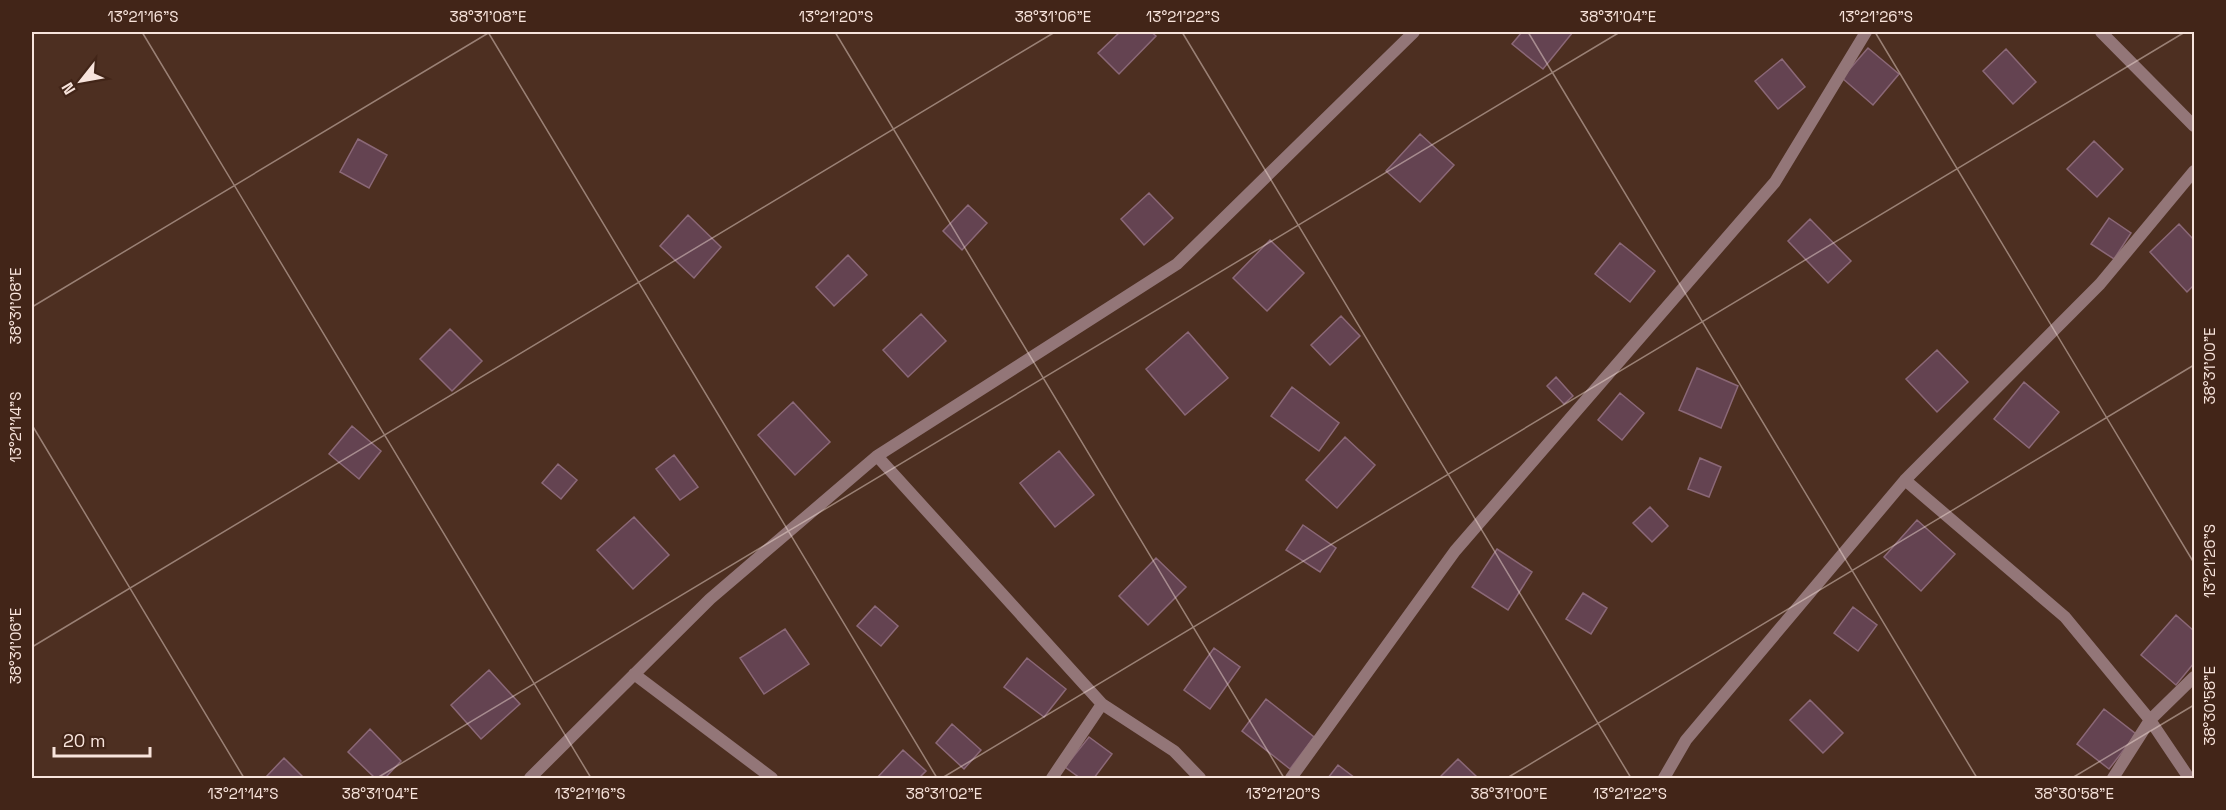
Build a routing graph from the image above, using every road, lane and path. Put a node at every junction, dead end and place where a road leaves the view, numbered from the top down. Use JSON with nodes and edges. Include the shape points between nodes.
{"nodes":[{"id":1,"x":1414,"y":32,"type":"edge"},
{"id":2,"x":1866,"y":32,"type":"edge"},
{"id":3,"x":2101,"y":32,"type":"edge"},
{"id":4,"x":2194,"y":126,"type":"edge"},
{"id":5,"x":2194,"y":171,"type":"edge"},
{"id":6,"x":877,"y":456,"type":"junction"},
{"id":7,"x":1905,"y":480,"type":"junction"},
{"id":8,"x":634,"y":674,"type":"junction"},
{"id":9,"x":2194,"y":677,"type":"edge"},
{"id":10,"x":1102,"y":704,"type":"junction"},
{"id":11,"x":2150,"y":720,"type":"junction"},
{"id":12,"x":530,"y":778,"type":"edge"},
{"id":13,"x":772,"y":778,"type":"edge"},
{"id":14,"x":1052,"y":778,"type":"edge"},
{"id":15,"x":1200,"y":778,"type":"edge"},
{"id":16,"x":1291,"y":778,"type":"edge"},
{"id":17,"x":1664,"y":778,"type":"edge"},
{"id":18,"x":2113,"y":778,"type":"edge"},
{"id":19,"x":2189,"y":778,"type":"edge"}],
"edges":[{"from":1,"to":6,"type":"street","via":[[1177,264]]},
{"from":2,"to":16,"type":"street","via":[[1775,182],[1455,551]]},
{"from":3,"to":4,"type":"street"},
{"from":5,"to":7,"type":"street","via":[[2100,284]]},
{"from":6,"to":8,"type":"street","via":[[710,599]]},
{"from":6,"to":10,"type":"street"},
{"from":7,"to":11,"type":"street","via":[[2066,617]]},
{"from":7,"to":17,"type":"street","via":[[1686,740]]},
{"from":8,"to":12,"type":"street"},
{"from":8,"to":13,"type":"street"},
{"from":9,"to":11,"type":"street"},
{"from":10,"to":14,"type":"street"},
{"from":10,"to":15,"type":"street","via":[[1174,751]]},
{"from":11,"to":18,"type":"street"},
{"from":11,"to":19,"type":"street"}]}
